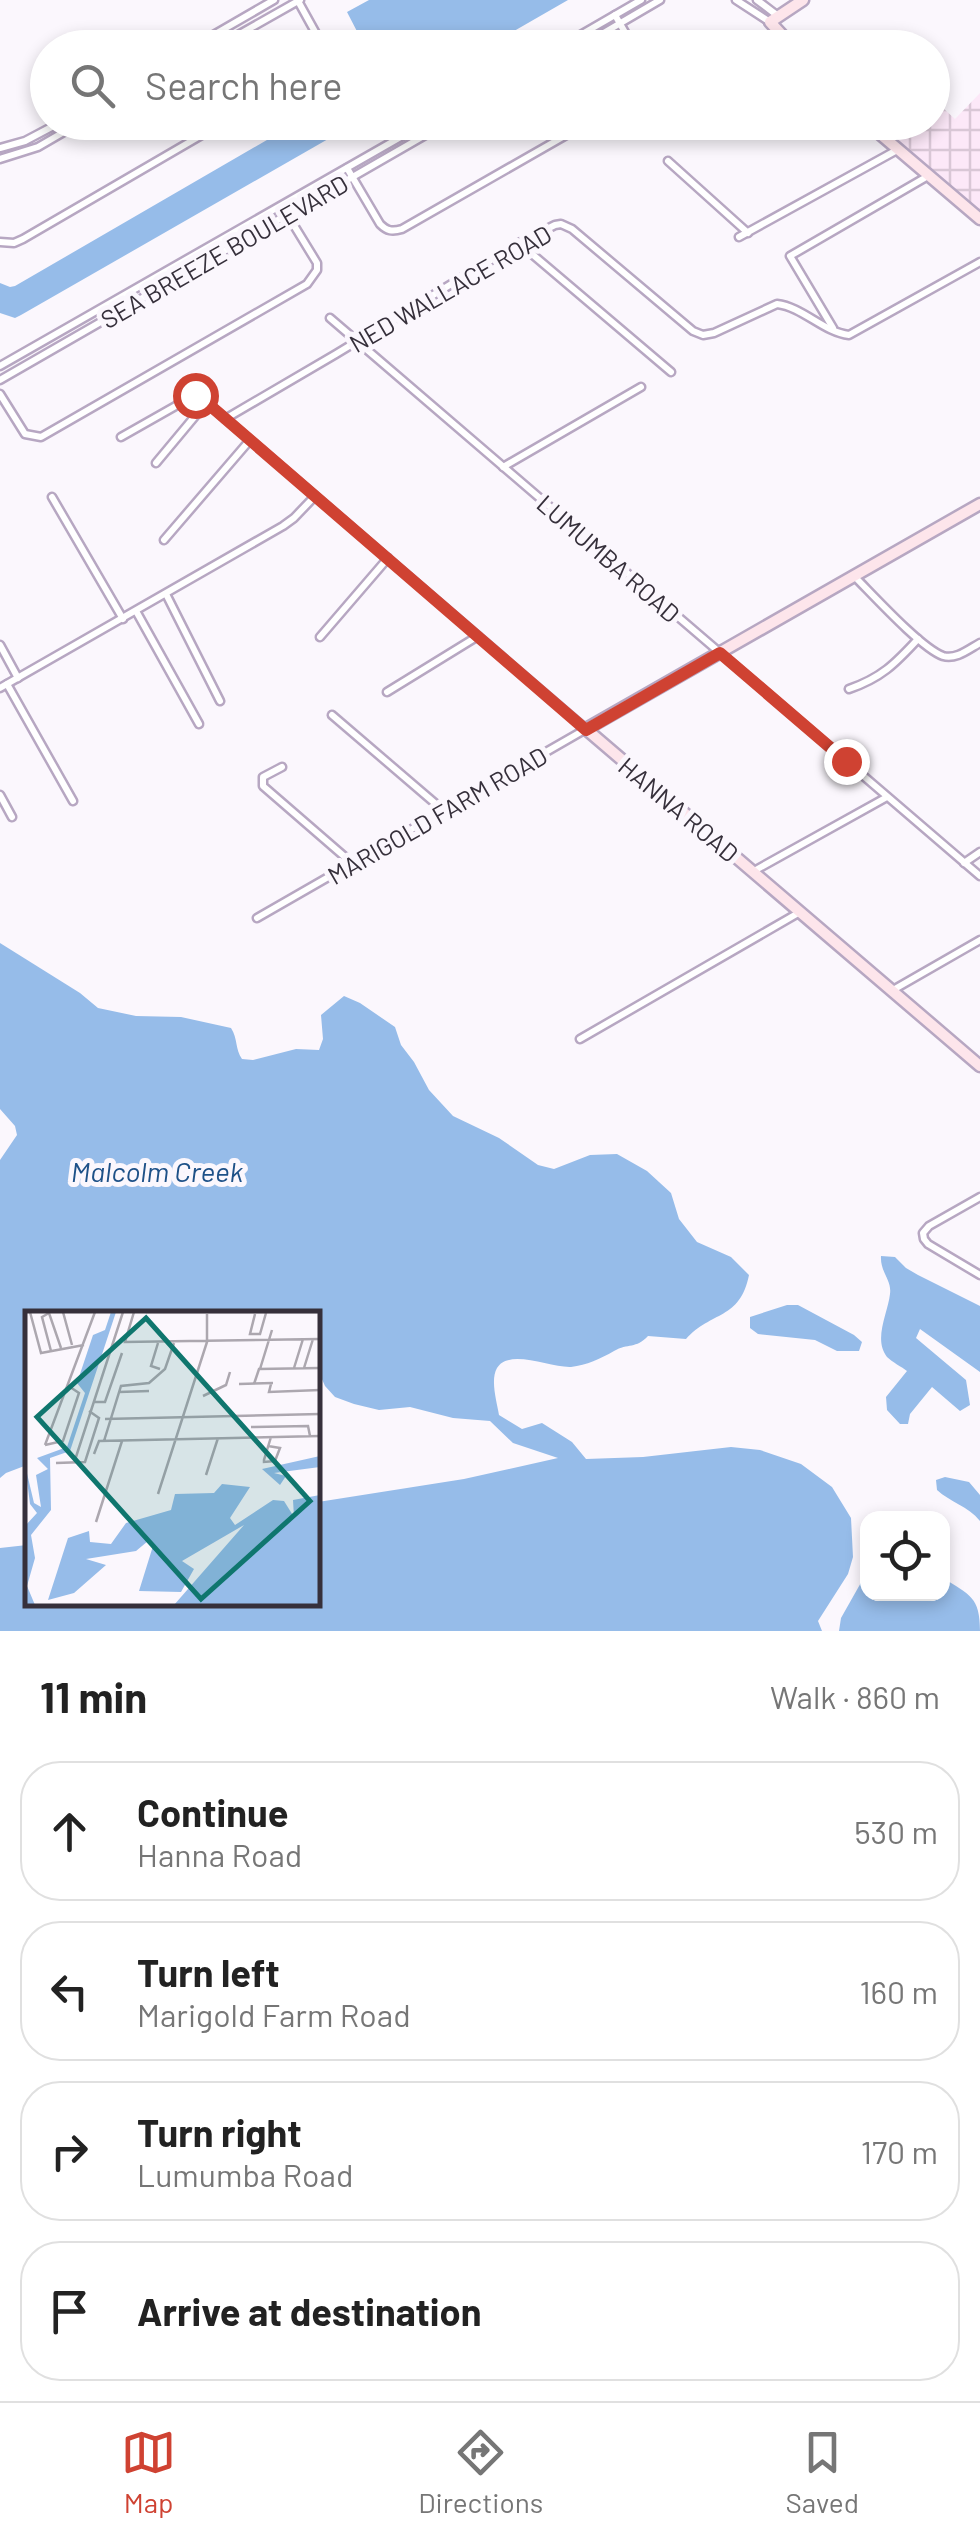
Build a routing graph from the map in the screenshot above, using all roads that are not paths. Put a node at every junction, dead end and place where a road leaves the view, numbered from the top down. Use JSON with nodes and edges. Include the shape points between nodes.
{"nodes":[{"id":1,"x":274,"y":0,"type":"edge"},
{"id":2,"x":298,"y":0,"type":"edge"},
{"id":3,"x":641,"y":0,"type":"edge"},
{"id":4,"x":660,"y":0,"type":"edge"},
{"id":5,"x":736,"y":0,"type":"edge"},
{"id":6,"x":756,"y":0,"type":"edge"},
{"id":7,"x":804,"y":0,"type":"edge"},
{"id":8,"x":748,"y":6,"type":"junction"},
{"id":9,"x":616,"y":15,"type":"junction"},
{"id":10,"x":774,"y":19,"type":"junction"},
{"id":11,"x":620,"y":23,"type":"junction"},
{"id":12,"x":222,"y":30,"type":"edge"},
{"id":13,"x":246,"y":30,"type":"edge"},
{"id":14,"x":314,"y":30,"type":"edge"},
{"id":15,"x":590,"y":30,"type":"edge"},
{"id":16,"x":608,"y":30,"type":"edge"},
{"id":17,"x":624,"y":30,"type":"edge"},
{"id":18,"x":782,"y":30,"type":"edge"},
{"id":19,"x":30,"y":138,"type":"edge"},
{"id":20,"x":49,"y":140,"type":"edge"},
{"id":21,"x":193,"y":140,"type":"edge"},
{"id":22,"x":395,"y":140,"type":"edge"},
{"id":23,"x":417,"y":140,"type":"edge"},
{"id":24,"x":558,"y":140,"type":"edge"},
{"id":25,"x":887,"y":140,"type":"edge"},
{"id":26,"x":0,"y":148,"type":"edge"},
{"id":27,"x":898,"y":149,"type":"junction"},
{"id":28,"x":0,"y":159,"type":"edge"},
{"id":29,"x":668,"y":161,"type":"dead end"},
{"id":30,"x":346,"y":168,"type":"junction"},
{"id":31,"x":929,"y":175,"type":"junction"},
{"id":32,"x":352,"y":178,"type":"junction"},
{"id":33,"x":283,"y":205,"type":"junction"},
{"id":34,"x":288,"y":214,"type":"junction"},
{"id":35,"x":980,"y":219,"type":"edge"},
{"id":36,"x":748,"y":232,"type":"junction"},
{"id":37,"x":739,"y":237,"type":"dead end"},
{"id":38,"x":0,"y":242,"type":"edge"},
{"id":39,"x":519,"y":243,"type":"junction"},
{"id":40,"x":980,"y":262,"type":"edge"},
{"id":41,"x":330,"y":318,"type":"dead end"},
{"id":42,"x":834,"y":331,"type":"junction"},
{"id":43,"x":357,"y":341,"type":"junction"},
{"id":44,"x":0,"y":366,"type":"edge"},
{"id":45,"x":672,"y":372,"type":"dead end"},
{"id":46,"x":0,"y":380,"type":"edge"},
{"id":47,"x":641,"y":387,"type":"dead end"},
{"id":48,"x":0,"y":394,"type":"edge"},
{"id":49,"x":206,"y":403,"type":"junction"},
{"id":50,"x":225,"y":418,"type":"junction"},
{"id":51,"x":121,"y":437,"type":"dead end"},
{"id":52,"x":250,"y":440,"type":"junction"},
{"id":53,"x":156,"y":464,"type":"dead end"},
{"id":54,"x":503,"y":466,"type":"junction"},
{"id":55,"x":315,"y":496,"type":"junction"},
{"id":56,"x":52,"y":497,"type":"dead end"},
{"id":57,"x":980,"y":504,"type":"edge"},
{"id":58,"x":164,"y":540,"type":"dead end"},
{"id":59,"x":388,"y":558,"type":"junction"},
{"id":60,"x":854,"y":576,"type":"junction"},
{"id":61,"x":166,"y":594,"type":"junction"},
{"id":62,"x":136,"y":611,"type":"junction"},
{"id":63,"x":123,"y":619,"type":"junction"},
{"id":64,"x":320,"y":636,"type":"dead end"},
{"id":65,"x":478,"y":636,"type":"junction"},
{"id":66,"x":918,"y":639,"type":"junction"},
{"id":67,"x":980,"y":643,"type":"edge"},
{"id":68,"x":0,"y":645,"type":"edge"},
{"id":69,"x":720,"y":653,"type":"junction"},
{"id":70,"x":18,"y":678,"type":"junction"},
{"id":71,"x":4,"y":686,"type":"edge"},
{"id":72,"x":849,"y":690,"type":"dead end"},
{"id":73,"x":387,"y":692,"type":"dead end"},
{"id":74,"x":220,"y":701,"type":"dead end"},
{"id":75,"x":332,"y":716,"type":"dead end"},
{"id":76,"x":199,"y":724,"type":"dead end"},
{"id":77,"x":586,"y":730,"type":"junction"},
{"id":78,"x":282,"y":767,"type":"dead end"},
{"id":79,"x":0,"y":795,"type":"edge"},
{"id":80,"x":888,"y":797,"type":"junction"},
{"id":81,"x":74,"y":801,"type":"dead end"},
{"id":82,"x":444,"y":811,"type":"junction"},
{"id":83,"x":12,"y":817,"type":"dead end"},
{"id":84,"x":980,"y":852,"type":"edge"},
{"id":85,"x":964,"y":863,"type":"junction"},
{"id":86,"x":352,"y":864,"type":"junction"},
{"id":87,"x":753,"y":872,"type":"junction"},
{"id":88,"x":980,"y":876,"type":"edge"},
{"id":89,"x":800,"y":912,"type":"junction"},
{"id":90,"x":258,"y":918,"type":"dead end"},
{"id":91,"x":980,"y":940,"type":"edge"},
{"id":92,"x":892,"y":991,"type":"junction"},
{"id":93,"x":580,"y":1040,"type":"dead end"},
{"id":94,"x":980,"y":1066,"type":"edge"},
{"id":95,"x":980,"y":1197,"type":"edge"},
{"id":96,"x":980,"y":1275,"type":"edge"}],
"edges":[{"from":1,"to":12,"type":"street"},
{"from":2,"to":13,"type":"street"},
{"from":2,"to":14,"type":"street"},
{"from":3,"to":9,"type":"street"},
{"from":4,"to":11,"type":"street"},
{"from":5,"to":8,"type":"street"},
{"from":6,"to":8,"type":"street"},
{"from":6,"to":10,"type":"street"},
{"from":7,"to":10,"type":"street"},
{"from":8,"to":10,"type":"street"},
{"from":9,"to":11,"type":"street"},
{"from":9,"to":15,"type":"street"},
{"from":10,"to":18,"type":"street"},
{"from":11,"to":16,"type":"street"},
{"from":11,"to":17,"type":"street"},
{"from":19,"to":26,"type":"street"},
{"from":20,"to":28,"type":"street"},
{"from":21,"to":38,"type":"street","via":[[23,240]]},
{"from":22,"to":30,"type":"street","name":"SEA BREEZE BOULEVARD"},
{"from":23,"to":32,"type":"street","name":"SEA BREEZE BOULEVARD"},
{"from":24,"to":32,"type":"street","via":[[393,232],[380,224]]},
{"from":25,"to":27,"type":"street"},
{"from":27,"to":31,"type":"street"},
{"from":27,"to":36,"type":"street"},
{"from":29,"to":36,"type":"street"},
{"from":30,"to":32,"type":"street"},
{"from":30,"to":33,"type":"street","name":"SEA BREEZE BOULEVARD"},
{"from":31,"to":35,"type":"street"},
{"from":31,"to":42,"type":"street","via":[[790,256]]},
{"from":32,"to":34,"type":"street","name":"SEA BREEZE BOULEVARD"},
{"from":33,"to":34,"type":"street"},
{"from":33,"to":44,"type":"street","name":"SEA BREEZE BOULEVARD"},
{"from":34,"to":46,"type":"street","name":"SEA BREEZE BOULEVARD"},
{"from":34,"to":48,"type":"street","via":[[316,263],[307,284],[41,437],[25,434]]},
{"from":36,"to":37,"type":"street"},
{"from":39,"to":42,"type":"street","name":"NED WALLACE ROAD","via":[[554,224],[567,226],[700,334],[776,304]]},
{"from":39,"to":43,"type":"street","name":"NED WALLACE ROAD"},
{"from":39,"to":45,"type":"street"},
{"from":40,"to":42,"type":"street","via":[[859,330]]},
{"from":41,"to":43,"type":"street","name":"LUMUMBA ROAD"},
{"from":43,"to":50,"type":"street","name":"NED WALLACE ROAD"},
{"from":43,"to":54,"type":"street","name":"LUMUMBA ROAD"},
{"from":47,"to":54,"type":"street"},
{"from":49,"to":50,"type":"street","name":"HANNA ROAD"},
{"from":49,"to":51,"type":"street","name":"HANNA ROAD","via":[[196,395]]},
{"from":49,"to":53,"type":"street"},
{"from":50,"to":52,"type":"street","name":"HANNA ROAD"},
{"from":52,"to":55,"type":"street","name":"HANNA ROAD"},
{"from":52,"to":58,"type":"street"},
{"from":54,"to":69,"type":"street","name":"LUMUMBA ROAD"},
{"from":55,"to":59,"type":"street","name":"HANNA ROAD"},
{"from":55,"to":61,"type":"street","via":[[289,523]]},
{"from":56,"to":63,"type":"street"},
{"from":57,"to":60,"type":"street","name":"MARIGOLD FARM ROAD"},
{"from":59,"to":64,"type":"street"},
{"from":59,"to":65,"type":"street","name":"HANNA ROAD"},
{"from":60,"to":66,"type":"street"},
{"from":60,"to":69,"type":"street","name":"MARIGOLD FARM ROAD"},
{"from":61,"to":62,"type":"street"},
{"from":61,"to":74,"type":"street"},
{"from":62,"to":63,"type":"street"},
{"from":62,"to":76,"type":"street"},
{"from":63,"to":70,"type":"street"},
{"from":65,"to":73,"type":"street"},
{"from":65,"to":77,"type":"street","name":"HANNA ROAD"},
{"from":66,"to":67,"type":"street","via":[[944,657]]},
{"from":66,"to":72,"type":"street","via":[[893,666]]},
{"from":68,"to":70,"type":"street"},
{"from":69,"to":77,"type":"street","name":"MARIGOLD FARM ROAD"},
{"from":69,"to":80,"type":"street","name":"LUMUMBA ROAD"},
{"from":70,"to":71,"type":"street"},
{"from":71,"to":81,"type":"street"},
{"from":75,"to":82,"type":"street"},
{"from":77,"to":82,"type":"street","name":"MARIGOLD FARM ROAD"},
{"from":77,"to":87,"type":"street","name":"HANNA ROAD"},
{"from":78,"to":86,"type":"street","via":[[263,777],[263,786]]},
{"from":79,"to":83,"type":"street"},
{"from":80,"to":85,"type":"street","name":"LUMUMBA ROAD"},
{"from":80,"to":87,"type":"street"},
{"from":82,"to":86,"type":"street","name":"MARIGOLD FARM ROAD"},
{"from":84,"to":85,"type":"street"},
{"from":85,"to":88,"type":"street","name":"LUMUMBA ROAD"},
{"from":86,"to":90,"type":"street","name":"MARIGOLD FARM ROAD"},
{"from":87,"to":89,"type":"street","name":"HANNA ROAD"},
{"from":89,"to":92,"type":"street","name":"HANNA ROAD"},
{"from":89,"to":93,"type":"street"},
{"from":91,"to":92,"type":"street"},
{"from":92,"to":94,"type":"street","name":"HANNA ROAD"},
{"from":95,"to":96,"type":"street","via":[[923,1233],[928,1244]]}]}
